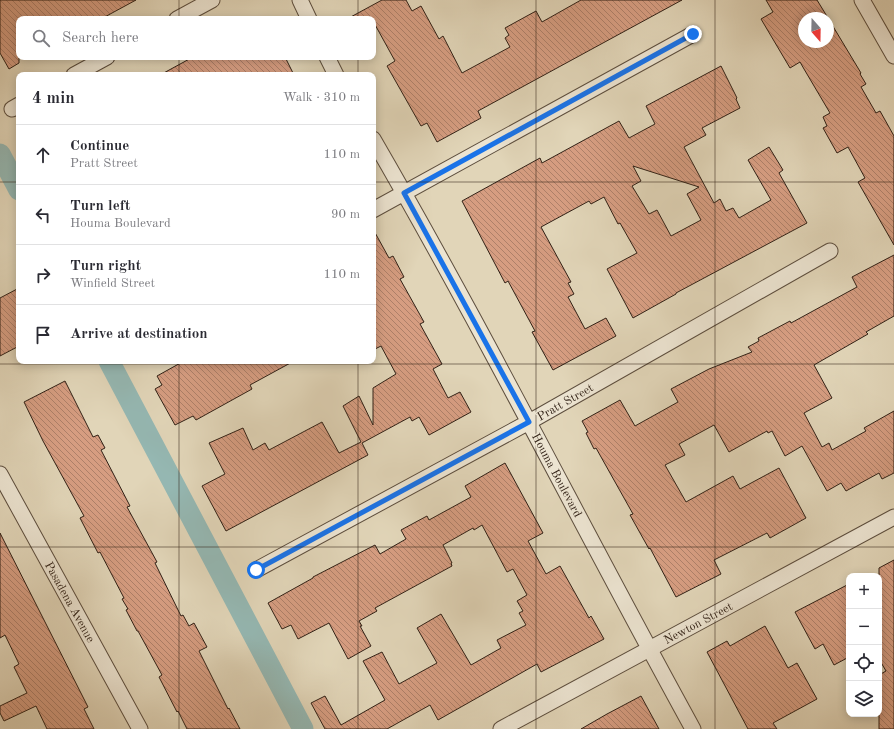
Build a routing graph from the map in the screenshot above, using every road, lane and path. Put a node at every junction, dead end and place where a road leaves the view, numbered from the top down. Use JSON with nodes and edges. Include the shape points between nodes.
{"nodes":[{"id":1,"x":212,"y":0,"type":"edge"},
{"id":2,"x":300,"y":0,"type":"edge"},
{"id":3,"x":862,"y":0,"type":"edge"},
{"id":4,"x":183,"y":16,"type":"edge"},
{"id":5,"x":308,"y":16,"type":"edge"},
{"id":6,"x":693,"y":34,"type":"dead end"},
{"id":7,"x":894,"y":56,"type":"edge"},
{"id":8,"x":102,"y":60,"type":"edge"},
{"id":9,"x":328,"y":60,"type":"edge"},
{"id":10,"x":80,"y":72,"type":"edge"},
{"id":11,"x":334,"y":72,"type":"edge"},
{"id":12,"x":376,"y":144,"type":"edge"},
{"id":13,"x":404,"y":193,"type":"junction"},
{"id":14,"x":376,"y":208,"type":"edge"},
{"id":15,"x":830,"y":251,"type":"dead end"},
{"id":16,"x":529,"y":422,"type":"junction"},
{"id":17,"x":0,"y":474,"type":"edge"},
{"id":18,"x":894,"y":517,"type":"edge"},
{"id":19,"x":256,"y":570,"type":"dead end"},
{"id":20,"x":649,"y":649,"type":"junction"},
{"id":21,"x":140,"y":729,"type":"edge"},
{"id":22,"x":501,"y":729,"type":"edge"},
{"id":23,"x":692,"y":729,"type":"edge"}],
"edges":[{"from":1,"to":4,"type":"street"},
{"from":2,"to":5,"type":"street"},
{"from":3,"to":7,"type":"street"},
{"from":6,"to":13,"type":"street"},
{"from":8,"to":10,"type":"street"},
{"from":9,"to":11,"type":"street"},
{"from":12,"to":13,"type":"street","name":"Houma Boulevard"},
{"from":13,"to":14,"type":"street"},
{"from":13,"to":16,"type":"street","name":"Houma Boulevard"},
{"from":15,"to":16,"type":"street","name":"Pratt Street"},
{"from":16,"to":19,"type":"street","name":"Pratt Street"},
{"from":16,"to":20,"type":"street","name":"Houma Boulevard"},
{"from":17,"to":21,"type":"street","name":"Pasadena Avenue"},
{"from":18,"to":20,"type":"street","name":"Newton Street"},
{"from":20,"to":22,"type":"street","name":"Newton Street"},
{"from":20,"to":23,"type":"street","name":"Houma Boulevard"}]}
